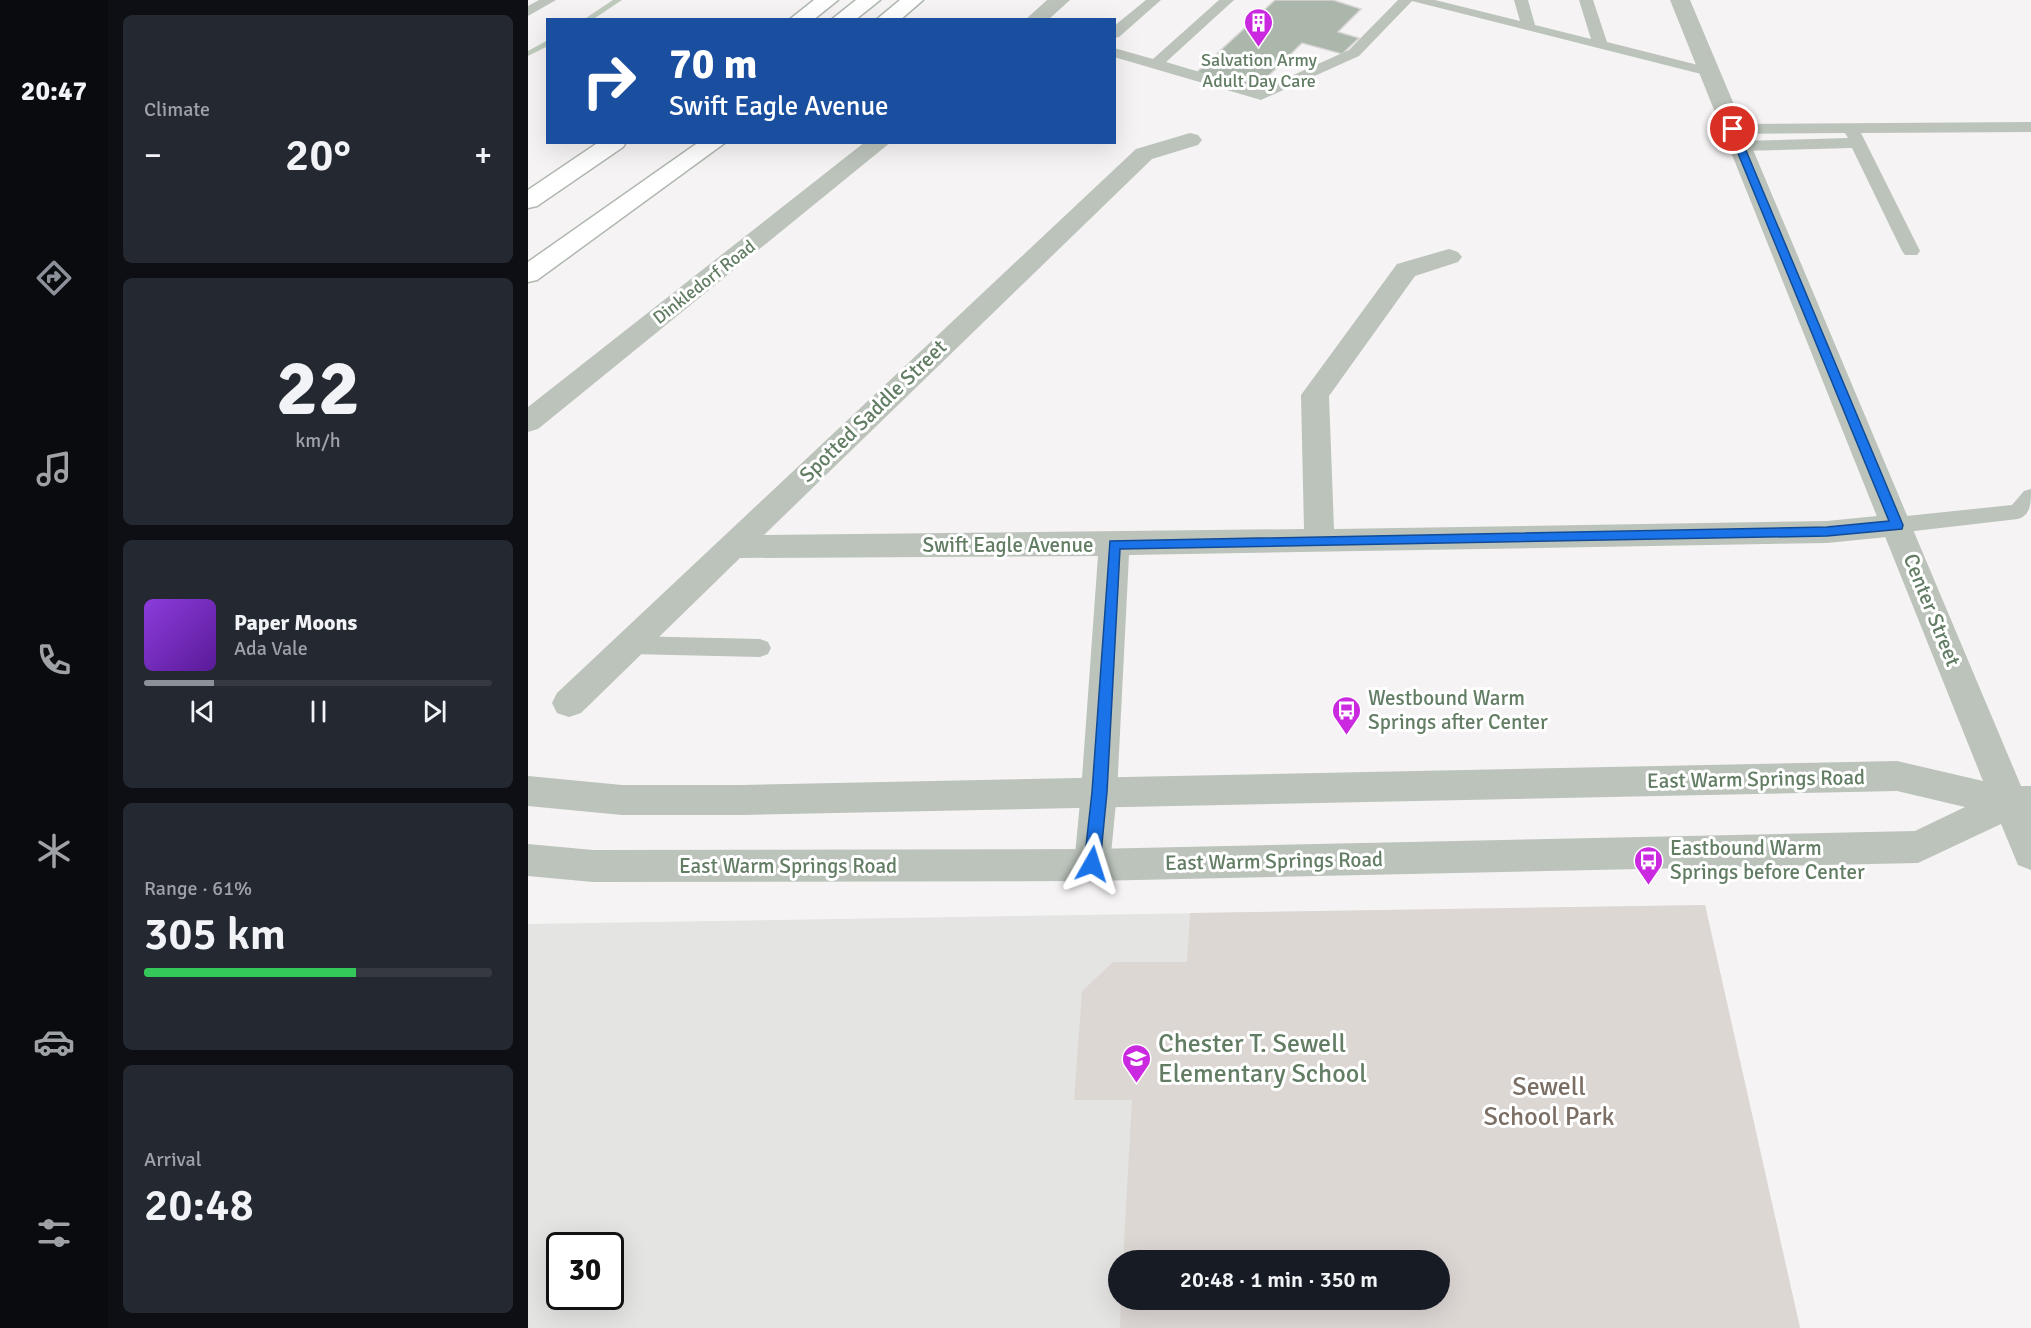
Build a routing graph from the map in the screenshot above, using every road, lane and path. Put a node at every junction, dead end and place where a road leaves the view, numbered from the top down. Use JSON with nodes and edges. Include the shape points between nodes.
{"nodes":[{"id":1,"x":828,"y":0,"type":"edge"},
{"id":2,"x":870,"y":0,"type":"edge"},
{"id":3,"x":913,"y":0,"type":"edge"},
{"id":4,"x":1060,"y":0,"type":"edge"},
{"id":5,"x":1155,"y":0,"type":"edge"},
{"id":6,"x":1227,"y":0,"type":"edge"},
{"id":7,"x":1406,"y":0,"type":"edge"},
{"id":8,"x":1418,"y":0,"type":"edge"},
{"id":9,"x":1521,"y":0,"type":"edge"},
{"id":10,"x":1586,"y":0,"type":"edge"},
{"id":11,"x":1680,"y":0,"type":"edge"},
{"id":12,"x":802,"y":18,"type":"edge"},
{"id":13,"x":844,"y":18,"type":"edge"},
{"id":14,"x":889,"y":18,"type":"edge"},
{"id":15,"x":1038,"y":18,"type":"edge"},
{"id":16,"x":1529,"y":27,"type":"junction"},
{"id":17,"x":1116,"y":32,"type":"edge"},
{"id":18,"x":1601,"y":46,"type":"junction"},
{"id":19,"x":1116,"y":53,"type":"edge"},
{"id":20,"x":1156,"y":64,"type":"junction"},
{"id":21,"x":1709,"y":72,"type":"junction"},
{"id":22,"x":2031,"y":127,"type":"edge"},
{"id":23,"x":1959,"y":135,"type":"junction"},
{"id":24,"x":1854,"y":136,"type":"junction"},
{"id":25,"x":1736,"y":137,"type":"junction"},
{"id":26,"x":1190,"y":140,"type":"dead end"},
{"id":27,"x":2031,"y":140,"type":"edge"},
{"id":28,"x":612,"y":144,"type":"edge"},
{"id":29,"x":712,"y":144,"type":"edge"},
{"id":30,"x":877,"y":144,"type":"edge"},
{"id":31,"x":528,"y":201,"type":"edge"},
{"id":32,"x":1911,"y":251,"type":"dead end"},
{"id":33,"x":1449,"y":257,"type":"dead end"},
{"id":34,"x":528,"y":274,"type":"edge"},
{"id":35,"x":528,"y":422,"type":"edge"},
{"id":36,"x":2031,"y":496,"type":"edge"},
{"id":37,"x":1897,"y":525,"type":"junction"},
{"id":38,"x":1319,"y":540,"type":"junction"},
{"id":39,"x":1114,"y":544,"type":"junction"},
{"id":40,"x":730,"y":547,"type":"junction"},
{"id":41,"x":630,"y":645,"type":"junction"},
{"id":42,"x":760,"y":648,"type":"dead end"},
{"id":43,"x":569,"y":703,"type":"dead end"},
{"id":44,"x":528,"y":791,"type":"edge"},
{"id":45,"x":1099,"y":792,"type":"junction"},
{"id":46,"x":2020,"y":801,"type":"edge"},
{"id":47,"x":2031,"y":854,"type":"edge"},
{"id":48,"x":528,"y":860,"type":"edge"},
{"id":49,"x":1092,"y":864,"type":"junction"}],
"edges":[{"from":1,"to":12,"type":"main road"},
{"from":2,"to":13,"type":"main road"},
{"from":3,"to":14,"type":"main road"},
{"from":4,"to":15,"type":"street"},
{"from":5,"to":17,"type":"lane"},
{"from":6,"to":20,"type":"lane"},
{"from":7,"to":20,"type":"lane","via":[[1354,53],[1261,95]]},
{"from":8,"to":16,"type":"lane"},
{"from":9,"to":16,"type":"lane"},
{"from":10,"to":18,"type":"lane"},
{"from":11,"to":21,"type":"street","name":"Center Street"},
{"from":16,"to":18,"type":"lane"},
{"from":18,"to":21,"type":"lane"},
{"from":19,"to":20,"type":"lane"},
{"from":21,"to":25,"type":"street","name":"Center Street"},
{"from":22,"to":23,"type":"lane"},
{"from":23,"to":24,"type":"lane"},
{"from":23,"to":27,"type":"lane"},
{"from":24,"to":25,"type":"lane"},
{"from":24,"to":32,"type":"lane"},
{"from":25,"to":37,"type":"street","name":"Center Street"},
{"from":26,"to":40,"type":"street","name":"Spotted Saddle Street","via":[[1144,154]]},
{"from":28,"to":31,"type":"main road"},
{"from":29,"to":34,"type":"main road"},
{"from":30,"to":35,"type":"street","name":"Dinkledorf Road"},
{"from":33,"to":38,"type":"street","via":[[1406,270],[1315,395]]},
{"from":36,"to":37,"type":"lane","via":[[2018,512]]},
{"from":37,"to":38,"type":"street","name":"Swift Eagle Avenue","via":[[1827,532]]},
{"from":37,"to":46,"type":"street","name":"Center Street"},
{"from":38,"to":39,"type":"street","name":"Swift Eagle Avenue"},
{"from":39,"to":40,"type":"street","name":"Swift Eagle Avenue"},
{"from":39,"to":45,"type":"street"},
{"from":40,"to":41,"type":"street","name":"Spotted Saddle Street"},
{"from":41,"to":42,"type":"lane"},
{"from":41,"to":43,"type":"street","name":"Spotted Saddle Street"},
{"from":44,"to":45,"type":"street","name":"East Warm Springs Road","via":[[622,800]]},
{"from":45,"to":46,"type":"street","name":"East Warm Springs Road","via":[[1896,776]]},
{"from":45,"to":49,"type":"street"},
{"from":46,"to":47,"type":"street","name":"Center Street"},
{"from":46,"to":49,"type":"street","name":"East Warm Springs Road","via":[[1918,847]]},
{"from":48,"to":49,"type":"street","name":"East Warm Springs Road","via":[[593,866]]}]}
